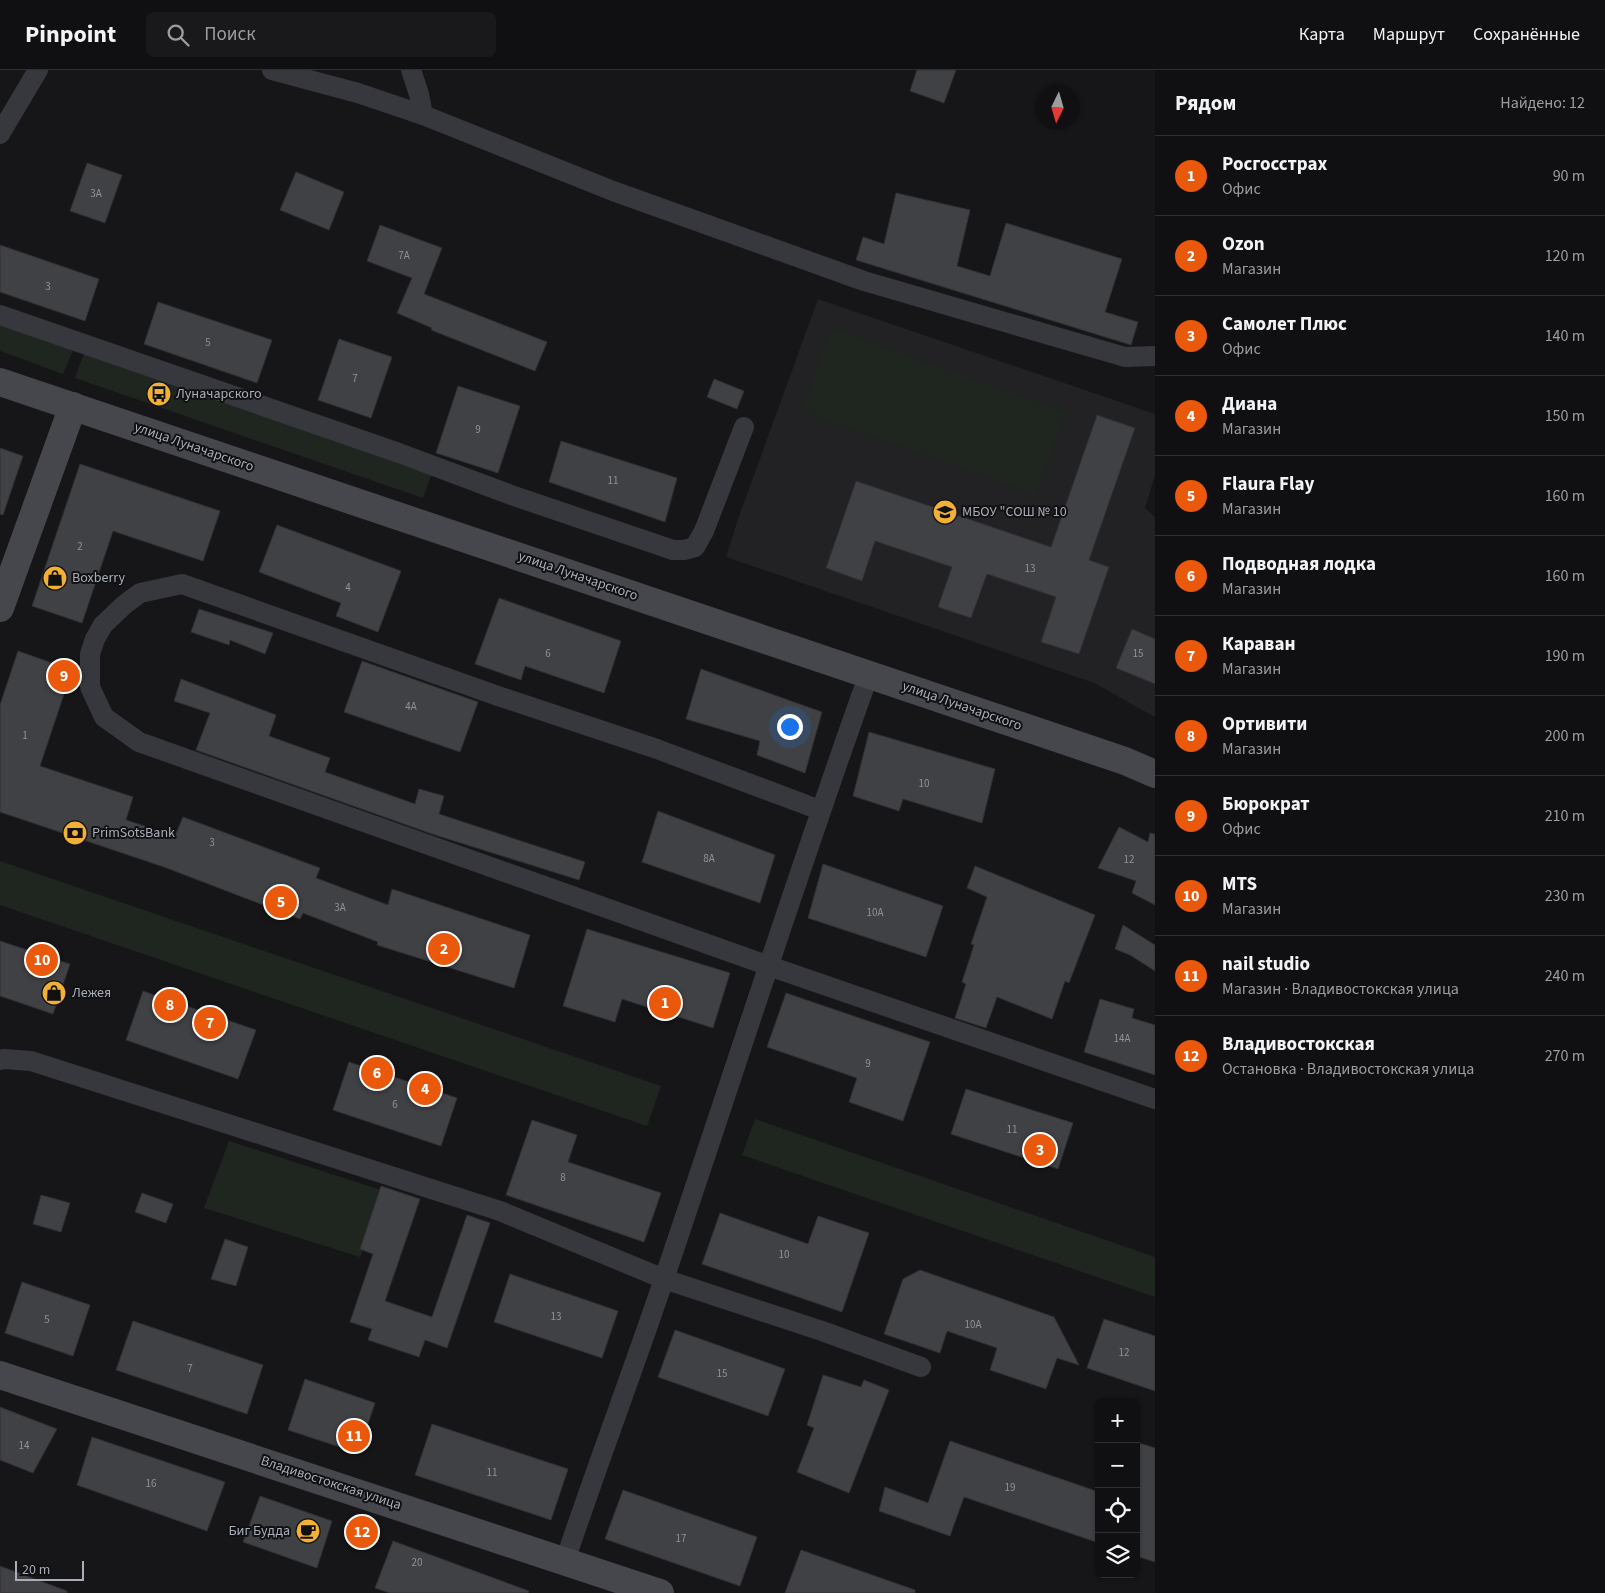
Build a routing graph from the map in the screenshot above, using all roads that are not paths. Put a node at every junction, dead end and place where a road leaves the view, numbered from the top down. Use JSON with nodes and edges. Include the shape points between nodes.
{"nodes":[{"id":1,"x":38,"y":70,"type":"edge"},
{"id":2,"x":272,"y":70,"type":"edge"},
{"id":3,"x":411,"y":70,"type":"edge"},
{"id":4,"x":423,"y":115,"type":"junction"},
{"id":5,"x":0,"y":134,"type":"edge"},
{"id":6,"x":0,"y":315,"type":"edge"},
{"id":7,"x":1155,"y":356,"type":"edge"},
{"id":8,"x":0,"y":382,"type":"edge"},
{"id":9,"x":72,"y":406,"type":"junction"},
{"id":10,"x":744,"y":427,"type":"dead end"},
{"id":11,"x":0,"y":608,"type":"edge"},
{"id":12,"x":869,"y":674,"type":"junction"},
{"id":13,"x":1155,"y":774,"type":"edge"},
{"id":14,"x":820,"y":810,"type":"junction"},
{"id":15,"x":769,"y":966,"type":"junction"},
{"id":16,"x":0,"y":1060,"type":"edge"},
{"id":17,"x":1155,"y":1099,"type":"edge"},
{"id":18,"x":664,"y":1279,"type":"junction"},
{"id":19,"x":921,"y":1367,"type":"dead end"},
{"id":20,"x":0,"y":1375,"type":"edge"},
{"id":21,"x":565,"y":1560,"type":"junction"},
{"id":22,"x":660,"y":1593,"type":"edge"}],
"edges":[{"from":1,"to":5,"type":"street"},
{"from":2,"to":4,"type":"street","via":[[358,93]]},
{"from":3,"to":4,"type":"street"},
{"from":4,"to":7,"type":"street","via":[[613,191],[864,281],[1125,356]]},
{"from":6,"to":10,"type":"street","via":[[673,550],[695,546],[704,531]]},
{"from":8,"to":9,"type":"main road","name":"улица Луначарского"},
{"from":9,"to":11,"type":"main road"},
{"from":9,"to":12,"type":"main road","name":"улица Луначарского"},
{"from":12,"to":13,"type":"main road","name":"улица Луначарского"},
{"from":12,"to":14,"type":"street"},
{"from":14,"to":15,"type":"street"},
{"from":14,"to":15,"type":"street","via":[[182,584],[140,594],[124,605],[103,625],[90,654],[90,687],[104,717],[139,742]]},
{"from":15,"to":17,"type":"street"},
{"from":15,"to":18,"type":"street"},
{"from":16,"to":18,"type":"street","via":[[31,1061],[500,1211]]},
{"from":18,"to":19,"type":"street"},
{"from":18,"to":21,"type":"street"},
{"from":20,"to":21,"type":"main road","name":"Владивостокская улица"},
{"from":21,"to":22,"type":"main road","name":"Владивостокская улица"}]}
